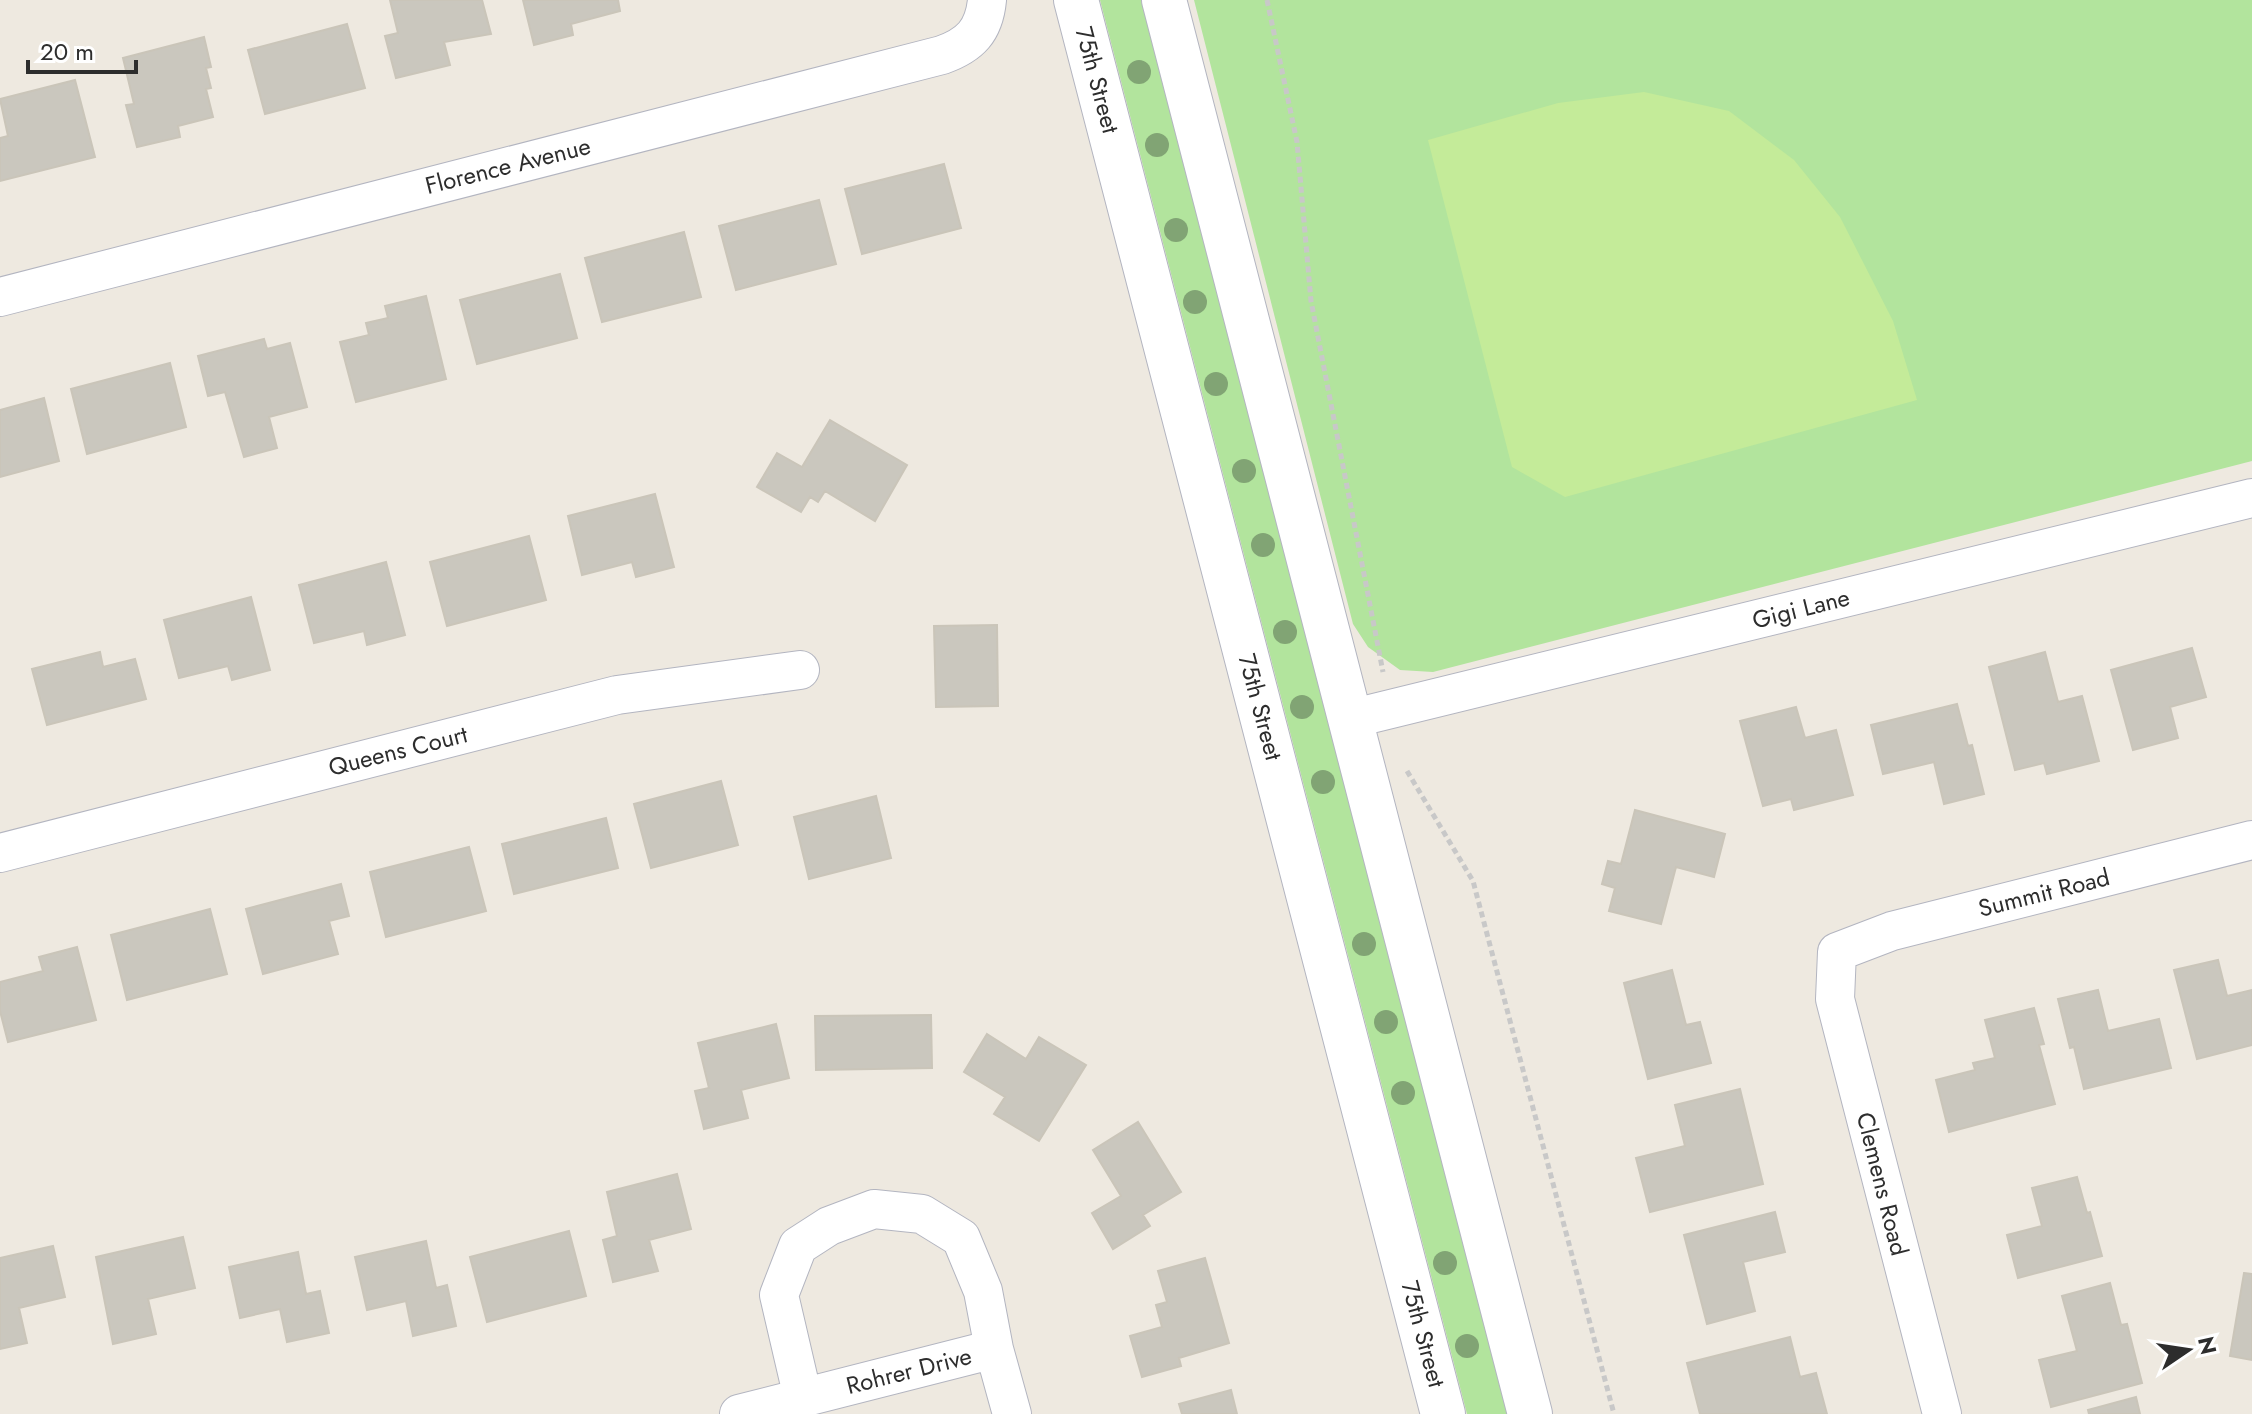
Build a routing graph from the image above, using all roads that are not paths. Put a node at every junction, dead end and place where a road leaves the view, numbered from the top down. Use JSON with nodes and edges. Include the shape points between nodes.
{"nodes":[{"id":1,"x":987,"y":0,"type":"edge"},
{"id":2,"x":1076,"y":0,"type":"edge"},
{"id":3,"x":1164,"y":0,"type":"edge"},
{"id":4,"x":0,"y":297,"type":"edge"},
{"id":5,"x":2252,"y":498,"type":"edge"},
{"id":6,"x":800,"y":670,"type":"dead end"},
{"id":7,"x":1350,"y":719,"type":"junction"},
{"id":8,"x":2252,"y":840,"type":"edge"},
{"id":9,"x":0,"y":853,"type":"edge"},
{"id":10,"x":1837,"y":952,"type":"joint"},
{"id":11,"x":994,"y":1349,"type":"junction"},
{"id":12,"x":803,"y":1398,"type":"junction"},
{"id":13,"x":739,"y":1414,"type":"edge"},
{"id":14,"x":1012,"y":1414,"type":"edge"},
{"id":15,"x":1443,"y":1414,"type":"edge"},
{"id":16,"x":1530,"y":1414,"type":"edge"},
{"id":17,"x":1942,"y":1414,"type":"edge"}],
"edges":[{"from":1,"to":4,"type":"street","name":"Florence Avenue","via":[[978,31],[964,47],[942,55]]},
{"from":2,"to":15,"type":"main road","name":"75th Street"},
{"from":3,"to":7,"type":"main road"},
{"from":5,"to":7,"type":"street","name":"Gigi Lane"},
{"from":6,"to":9,"type":"street","name":"Queens Court","via":[[617,695]]},
{"from":7,"to":16,"type":"main road"},
{"from":8,"to":10,"type":"street","name":"Summit Road","via":[[1892,931]]},
{"from":10,"to":17,"type":"street","name":"Clemens Road","via":[[1835,999]]},
{"from":11,"to":12,"type":"street","name":"Rohrer Drive"},
{"from":11,"to":12,"type":"street","name":"Rohrer Drive","via":[[983,1291],[961,1238],[922,1214],[874,1209],[829,1226],[798,1246],[779,1295]]},
{"from":11,"to":14,"type":"street"},
{"from":12,"to":13,"type":"street","name":"Rohrer Drive"}]}
